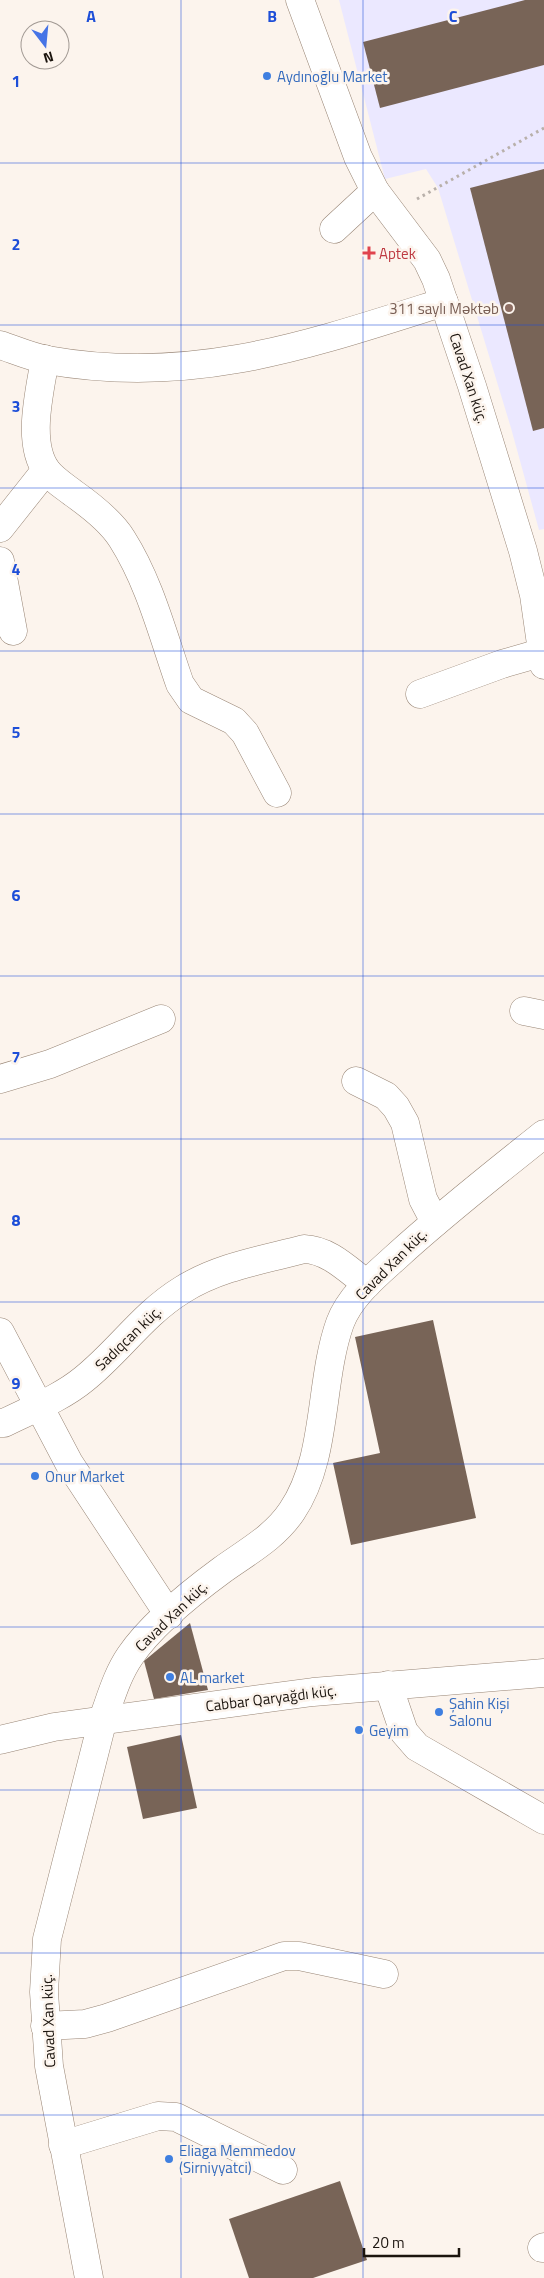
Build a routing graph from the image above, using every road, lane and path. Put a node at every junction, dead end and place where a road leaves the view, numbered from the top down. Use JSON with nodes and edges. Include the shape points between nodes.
{"nodes":[{"id":1,"x":300,"y":0,"type":"edge"},
{"id":2,"x":544,"y":128,"type":"edge"},
{"id":3,"x":375,"y":191,"type":"junction"},
{"id":4,"x":390,"y":214,"type":"junction"},
{"id":5,"x":334,"y":229,"type":"dead end"},
{"id":6,"x":444,"y":302,"type":"junction"},
{"id":7,"x":0,"y":345,"type":"edge"},
{"id":8,"x":45,"y":359,"type":"junction"},
{"id":9,"x":46,"y":470,"type":"junction"},
{"id":10,"x":0,"y":528,"type":"edge"},
{"id":11,"x":533,"y":549,"type":"edge"},
{"id":12,"x":0,"y":561,"type":"edge"},
{"id":13,"x":13,"y":631,"type":"dead end"},
{"id":14,"x":544,"y":656,"type":"edge"},
{"id":15,"x":420,"y":694,"type":"dead end"},
{"id":16,"x":277,"y":793,"type":"dead end"},
{"id":17,"x":161,"y":1019,"type":"dead end"},
{"id":18,"x":0,"y":1079,"type":"edge"},
{"id":19,"x":356,"y":1081,"type":"dead end"},
{"id":20,"x":544,"y":1134,"type":"edge"},
{"id":21,"x":435,"y":1222,"type":"junction"},
{"id":22,"x":367,"y":1284,"type":"junction"},
{"id":23,"x":0,"y":1332,"type":"edge"},
{"id":24,"x":37,"y":1406,"type":"junction"},
{"id":25,"x":1,"y":1429,"type":"edge"},
{"id":26,"x":169,"y":1615,"type":"junction"},
{"id":27,"x":544,"y":1673,"type":"edge"},
{"id":28,"x":388,"y":1684,"type":"junction"},
{"id":29,"x":103,"y":1719,"type":"junction"},
{"id":30,"x":0,"y":1740,"type":"edge"},
{"id":31,"x":544,"y":1820,"type":"edge"},
{"id":32,"x":384,"y":1974,"type":"dead end"},
{"id":33,"x":45,"y":2026,"type":"junction"},
{"id":34,"x":63,"y":2146,"type":"junction"},
{"id":35,"x":283,"y":2170,"type":"dead end"},
{"id":36,"x":89,"y":2278,"type":"edge"}],
"edges":[{"from":1,"to":3,"type":"street","name":"Cavad Xan küç.","via":[[345,126]]},
{"from":2,"to":4,"type":"path"},
{"from":3,"to":4,"type":"street","name":"Cavad Xan küç."},
{"from":3,"to":5,"type":"street"},
{"from":4,"to":6,"type":"street","name":"Cavad Xan küç.","via":[[427,260]]},
{"from":6,"to":8,"type":"street","via":[[309,344],[194,367],[91,366]]},
{"from":6,"to":11,"type":"street","name":"Cavad Xan küç."},
{"from":7,"to":8,"type":"street"},
{"from":8,"to":9,"type":"street","via":[[36,421],[37,445]]},
{"from":9,"to":10,"type":"street"},
{"from":9,"to":16,"type":"street","via":[[88,504],[121,537],[139,569],[180,684],[191,700],[234,721],[245,733]]},
{"from":11,"to":14,"type":"street","name":"Cavad Xan küç.","via":[[534,595]]},
{"from":12,"to":13,"type":"street"},
{"from":14,"to":15,"type":"street","via":[[502,664]]},
{"from":17,"to":18,"type":"street","via":[[50,1064]]},
{"from":19,"to":21,"type":"street","via":[[386,1096],[405,1123],[423,1200]]},
{"from":20,"to":21,"type":"street","name":"Cavad Xan küç."},
{"from":21,"to":22,"type":"street","name":"Cavad Xan küç."},
{"from":22,"to":24,"type":"street","name":"Sadıqcan küç.","via":[[327,1254],[316,1250],[304,1249],[220,1271],[182,1290],[131,1331],[82,1381]]},
{"from":22,"to":26,"type":"street","name":"Cavad Xan küç.","via":[[341,1321],[333,1348],[313,1464],[293,1510],[265,1540],[210,1579]]},
{"from":23,"to":24,"type":"street"},
{"from":24,"to":25,"type":"street","name":"Sadıqcan küç."},
{"from":24,"to":26,"type":"street","via":[[69,1463]]},
{"from":26,"to":29,"type":"street","name":"Cavad Xan küç.","via":[[131,1655],[120,1673]]},
{"from":27,"to":28,"type":"street","name":"Cabbar Qaryağdı küç."},
{"from":28,"to":29,"type":"street","name":"Cabbar Qaryağdı küç."},
{"from":28,"to":31,"type":"street","via":[[404,1732],[417,1747]]},
{"from":29,"to":30,"type":"street","name":"Cabbar Qaryağdı küç."},
{"from":29,"to":33,"type":"street","name":"Cavad Xan küç.","via":[[47,1939]]},
{"from":32,"to":33,"type":"street","via":[[299,1956],[284,1956],[107,2018],[85,2024]]},
{"from":33,"to":34,"type":"street","name":"Cavad Xan küç."},
{"from":34,"to":35,"type":"street","via":[[158,2116],[176,2117]]},
{"from":34,"to":36,"type":"street","name":"Cavad Xan küç."}]}
